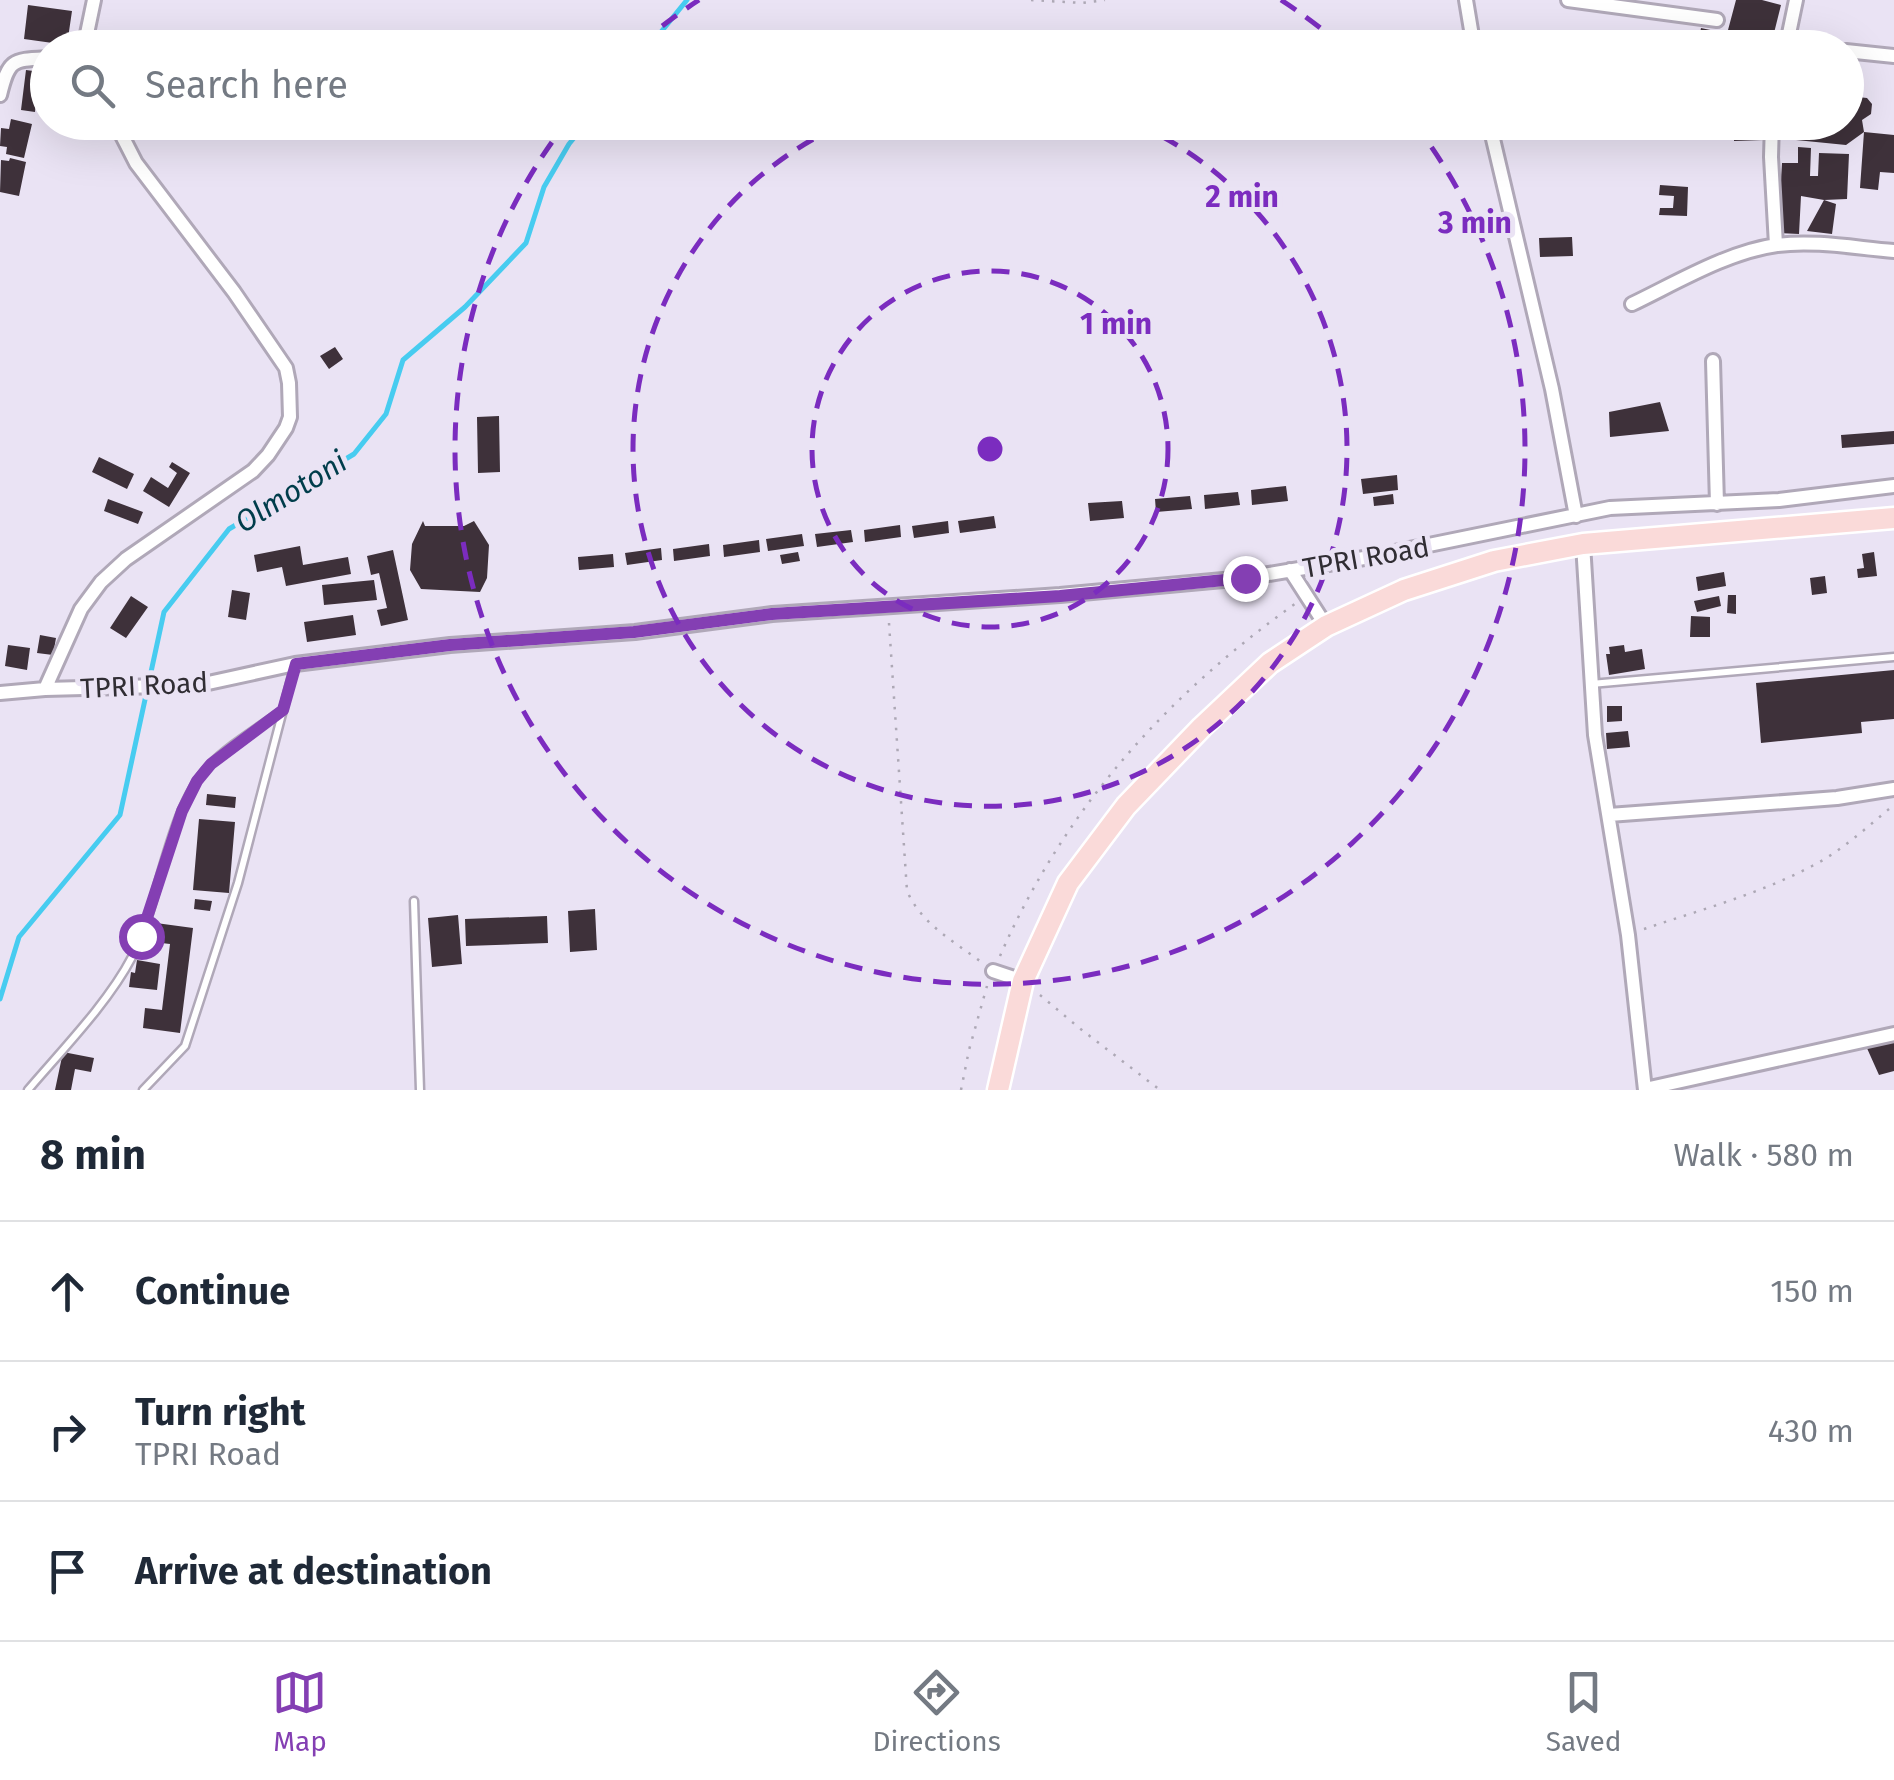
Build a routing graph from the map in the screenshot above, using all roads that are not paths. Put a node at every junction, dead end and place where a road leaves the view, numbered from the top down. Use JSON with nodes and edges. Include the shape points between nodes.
{"nodes":[{"id":1,"x":94,"y":0,"type":"edge"},
{"id":2,"x":1466,"y":0,"type":"edge"},
{"id":3,"x":1568,"y":0,"type":"edge"},
{"id":4,"x":1796,"y":0,"type":"edge"},
{"id":5,"x":1716,"y":20,"type":"dead end"},
{"id":6,"x":86,"y":30,"type":"edge"},
{"id":7,"x":1471,"y":30,"type":"edge"},
{"id":8,"x":1789,"y":30,"type":"edge"},
{"id":9,"x":1864,"y":54,"type":"edge"},
{"id":10,"x":1894,"y":56,"type":"edge"},
{"id":11,"x":30,"y":59,"type":"edge"},
{"id":12,"x":0,"y":94,"type":"edge"},
{"id":13,"x":124,"y":140,"type":"edge"},
{"id":14,"x":1493,"y":140,"type":"edge"},
{"id":15,"x":1771,"y":140,"type":"edge"},
{"id":16,"x":1776,"y":245,"type":"junction"},
{"id":17,"x":1894,"y":251,"type":"edge"},
{"id":18,"x":1632,"y":304,"type":"dead end"},
{"id":19,"x":1713,"y":360,"type":"dead end"},
{"id":20,"x":1894,"y":486,"type":"edge"},
{"id":21,"x":1717,"y":504,"type":"junction"},
{"id":22,"x":1576,"y":516,"type":"junction"},
{"id":23,"x":1894,"y":518,"type":"edge"},
{"id":24,"x":1583,"y":544,"type":"junction"},
{"id":25,"x":1290,"y":570,"type":"junction"},
{"id":26,"x":1326,"y":626,"type":"junction"},
{"id":27,"x":1894,"y":657,"type":"edge"},
{"id":28,"x":296,"y":664,"type":"junction"},
{"id":29,"x":1590,"y":684,"type":"junction"},
{"id":30,"x":45,"y":690,"type":"junction"},
{"id":31,"x":0,"y":693,"type":"edge"},
{"id":32,"x":283,"y":710,"type":"junction"},
{"id":33,"x":1894,"y":789,"type":"edge"},
{"id":34,"x":1609,"y":815,"type":"junction"},
{"id":35,"x":414,"y":901,"type":"dead end"},
{"id":36,"x":993,"y":971,"type":"road end"},
{"id":37,"x":1024,"y":981,"type":"junction"},
{"id":38,"x":1894,"y":1034,"type":"edge"},
{"id":39,"x":28,"y":1090,"type":"edge"},
{"id":40,"x":143,"y":1090,"type":"edge"},
{"id":41,"x":420,"y":1090,"type":"edge"},
{"id":42,"x":998,"y":1090,"type":"edge"},
{"id":43,"x":1645,"y":1090,"type":"edge"}],
"edges":[{"from":1,"to":6,"type":"street"},
{"from":2,"to":7,"type":"street"},
{"from":3,"to":5,"type":"street"},
{"from":4,"to":8,"type":"street"},
{"from":9,"to":10,"type":"street"},
{"from":11,"to":12,"type":"street","via":[[8,67]]},
{"from":13,"to":30,"type":"street","via":[[278,354],[289,383],[290,417],[254,471],[101,582],[81,608]]},
{"from":14,"to":22,"type":"street"},
{"from":15,"to":16,"type":"street"},
{"from":16,"to":17,"type":"street"},
{"from":16,"to":18,"type":"street","via":[[1708,267]]},
{"from":19,"to":21,"type":"street"},
{"from":20,"to":21,"type":"street","name":"TPRI Road"},
{"from":21,"to":22,"type":"street","name":"TPRI Road","via":[[1610,508]]},
{"from":22,"to":25,"type":"street","name":"TPRI Road"},
{"from":23,"to":24,"type":"main road"},
{"from":24,"to":26,"type":"main road","via":[[1440,578]]},
{"from":24,"to":29,"type":"street"},
{"from":25,"to":26,"type":"street"},
{"from":25,"to":28,"type":"street","name":"TPRI Road"},
{"from":26,"to":37,"type":"main road","via":[[1270,663],[1126,806],[1068,884]]},
{"from":27,"to":29,"type":"lane"},
{"from":28,"to":30,"type":"street","name":"TPRI Road","via":[[199,685]]},
{"from":28,"to":32,"type":"lane"},
{"from":29,"to":34,"type":"street"},
{"from":30,"to":31,"type":"street","name":"TPRI Road"},
{"from":32,"to":39,"type":"lane","via":[[197,781],[131,958]]},
{"from":32,"to":40,"type":"lane","via":[[238,883],[184,1046]]},
{"from":33,"to":34,"type":"street"},
{"from":34,"to":43,"type":"street"},
{"from":35,"to":41,"type":"lane"},
{"from":36,"to":37,"type":"street"},
{"from":37,"to":42,"type":"main road"},
{"from":38,"to":43,"type":"street"}]}
